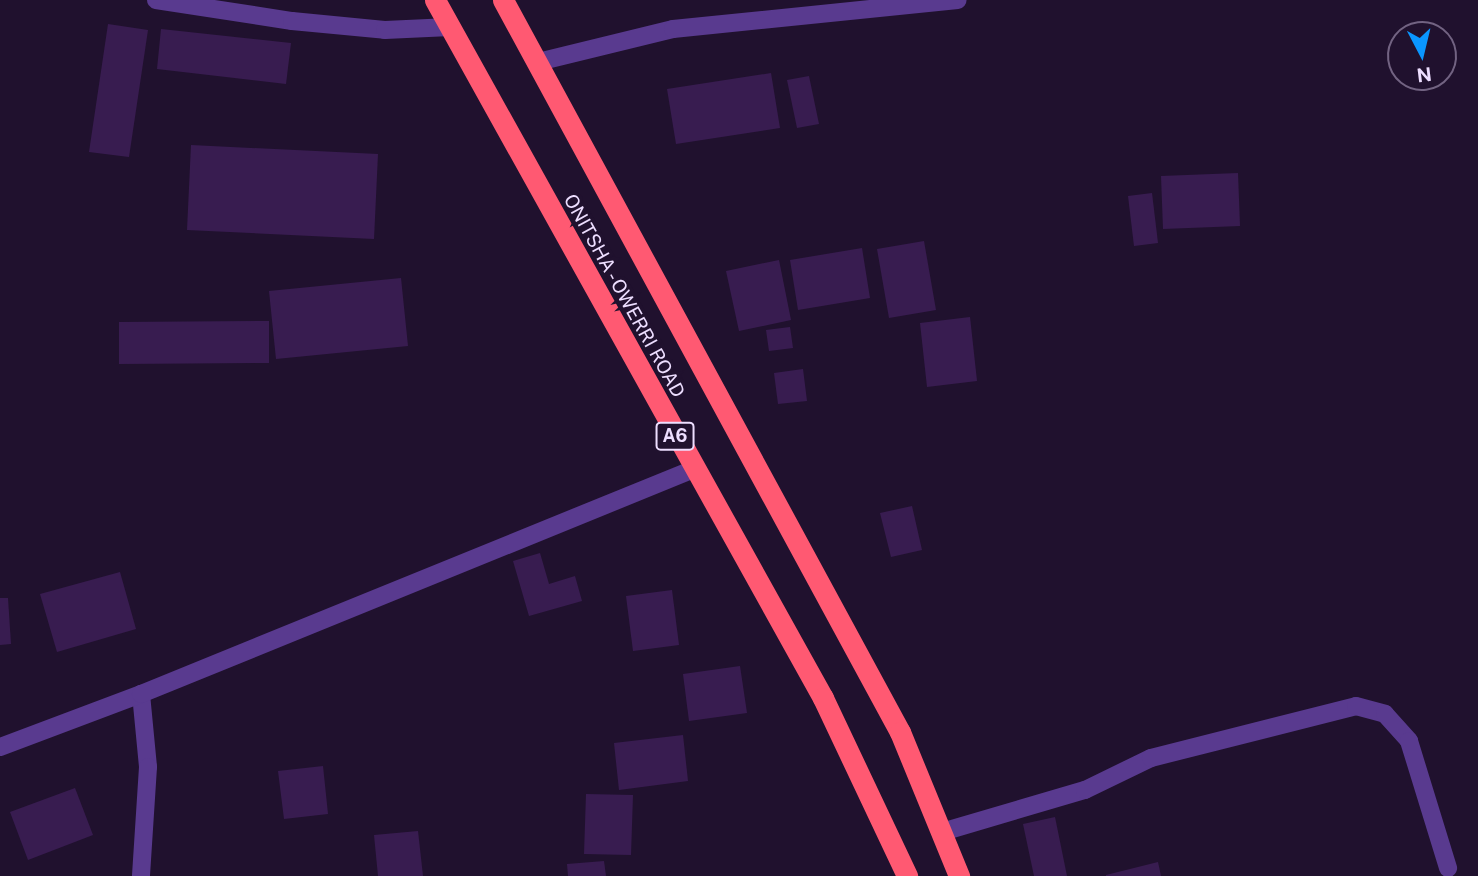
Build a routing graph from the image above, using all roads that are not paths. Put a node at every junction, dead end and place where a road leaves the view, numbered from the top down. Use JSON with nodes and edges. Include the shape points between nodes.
{"nodes":[{"id":1,"x":156,"y":0,"type":"edge"},
{"id":2,"x":435,"y":0,"type":"edge"},
{"id":3,"x":503,"y":0,"type":"edge"},
{"id":4,"x":958,"y":0,"type":"edge"},
{"id":5,"x":450,"y":27,"type":"junction"},
{"id":6,"x":538,"y":62,"type":"junction"},
{"id":7,"x":694,"y":469,"type":"junction"},
{"id":8,"x":141,"y":694,"type":"junction"},
{"id":9,"x":0,"y":747,"type":"edge"},
{"id":10,"x":942,"y":832,"type":"junction"},
{"id":11,"x":1448,"y":868,"type":"dead end"},
{"id":12,"x":141,"y":876,"type":"edge"},
{"id":13,"x":906,"y":876,"type":"edge"},
{"id":14,"x":959,"y":876,"type":"edge"}],
"edges":[{"from":1,"to":5,"type":"street","via":[[386,30]]},
{"from":2,"to":5,"type":"highway","name":"ONITSHA - OWERRI ROAD","number":"A6"},
{"from":3,"to":6,"type":"highway","name":"ONITSHA - OWERRI ROAD"},
{"from":4,"to":6,"type":"street","via":[[673,29]]},
{"from":5,"to":7,"type":"highway","name":"ONITSHA - OWERRI ROAD","number":"A6"},
{"from":6,"to":10,"type":"highway","name":"ONITSHA - OWERRI ROAD","via":[[836,610],[900,732]]},
{"from":7,"to":8,"type":"street"},
{"from":7,"to":13,"type":"highway","name":"ONITSHA - OWERRI ROAD","number":"A6","via":[[823,698]]},
{"from":8,"to":9,"type":"street"},
{"from":8,"to":12,"type":"street","via":[[148,767]]},
{"from":10,"to":11,"type":"street","via":[[1085,790],[1151,758],[1356,706],[1385,714],[1409,741]]},
{"from":10,"to":14,"type":"highway","name":"ONITSHA - OWERRI ROAD"}]}
